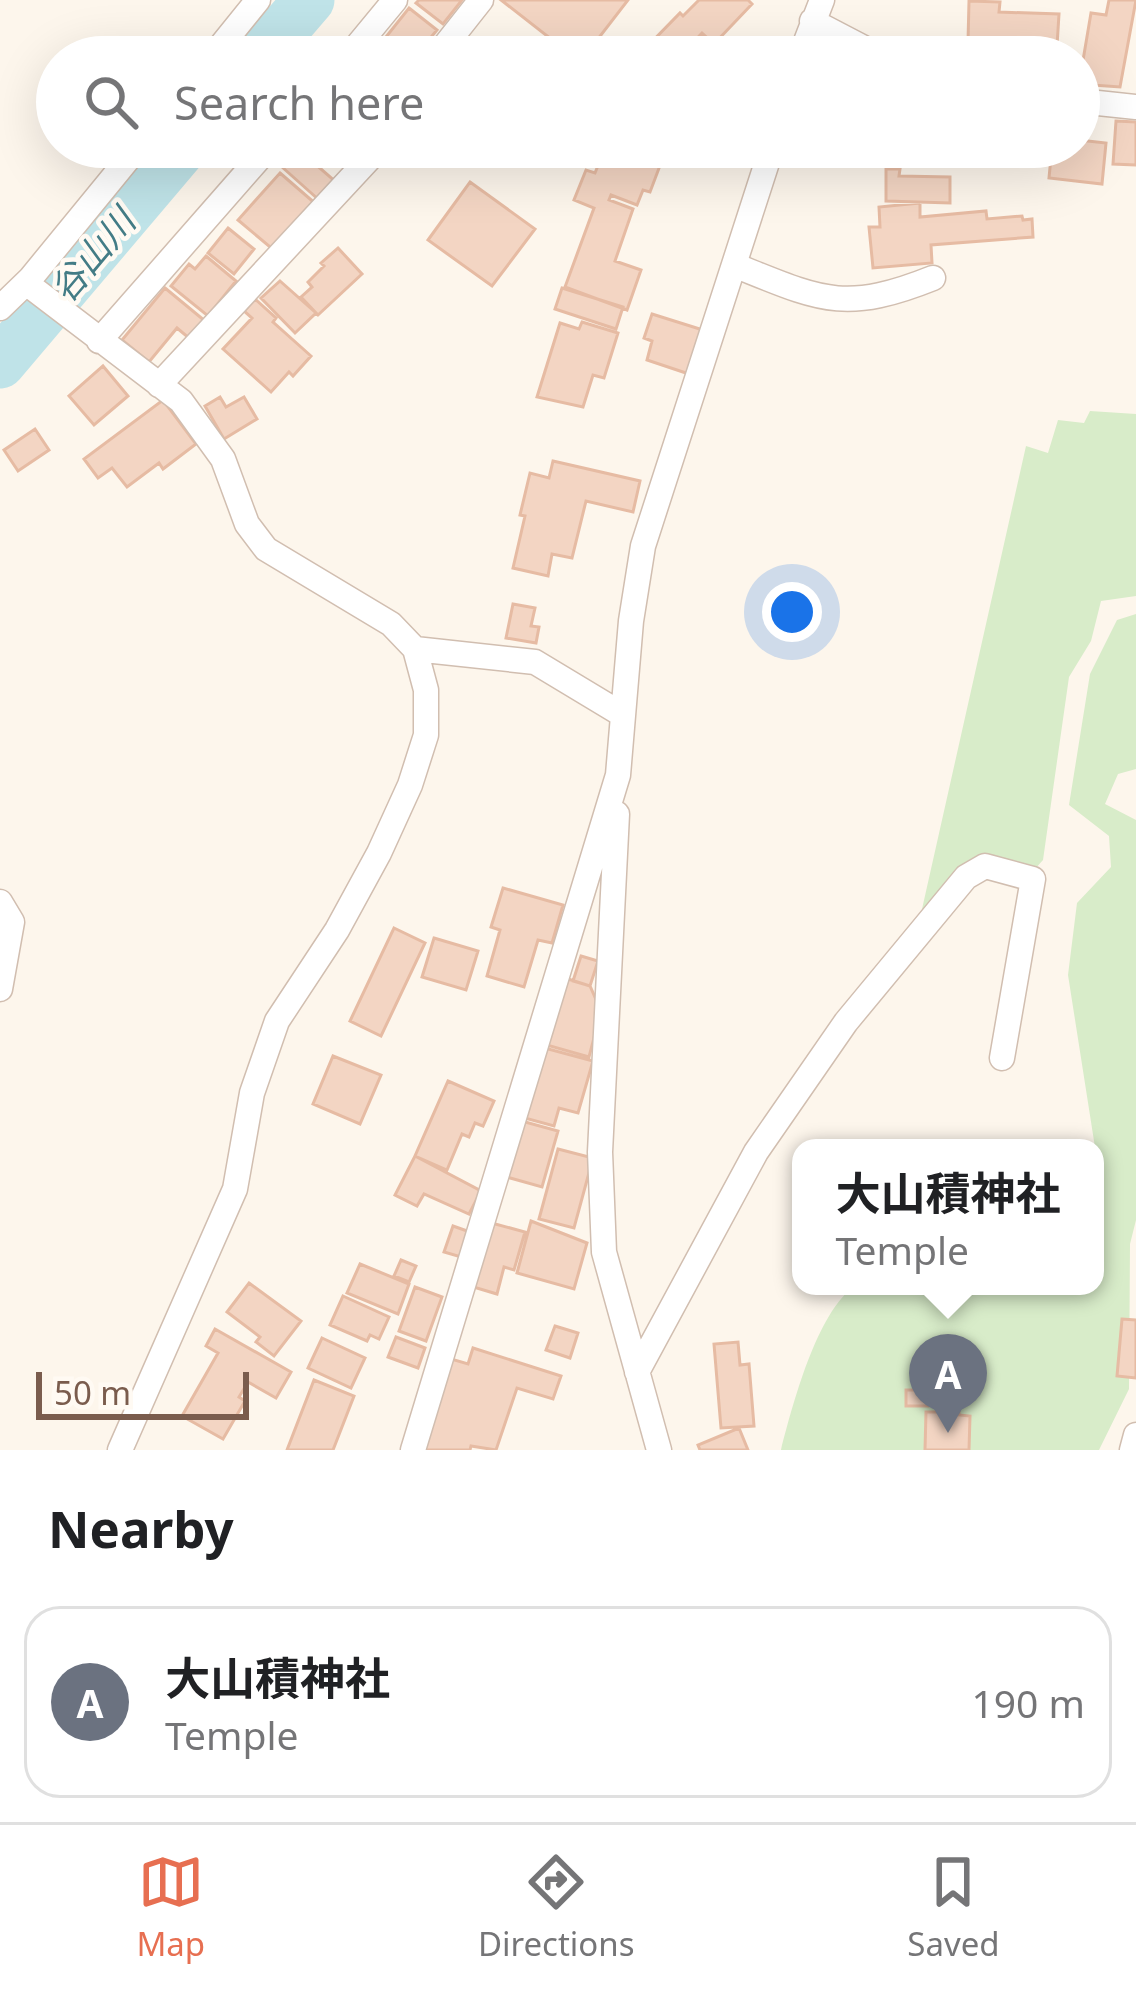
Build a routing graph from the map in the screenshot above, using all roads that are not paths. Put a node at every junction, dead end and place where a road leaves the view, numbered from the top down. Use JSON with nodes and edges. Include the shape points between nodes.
{"nodes":[{"id":1,"x":259,"y":0,"type":"edge"},
{"id":2,"x":395,"y":0,"type":"edge"},
{"id":3,"x":481,"y":0,"type":"edge"},
{"id":4,"x":817,"y":10,"type":"edge"},
{"id":5,"x":229,"y":36,"type":"edge"},
{"id":6,"x":365,"y":36,"type":"edge"},
{"id":7,"x":453,"y":36,"type":"edge"},
{"id":8,"x":852,"y":36,"type":"edge"},
{"id":9,"x":1100,"y":103,"type":"edge"},
{"id":10,"x":1136,"y":107,"type":"edge"},
{"id":11,"x":121,"y":168,"type":"edge"},
{"id":12,"x":251,"y":168,"type":"edge"},
{"id":13,"x":360,"y":168,"type":"edge"},
{"id":14,"x":765,"y":168,"type":"edge"},
{"id":15,"x":734,"y":265,"type":"junction"},
{"id":16,"x":933,"y":278,"type":"dead end"},
{"id":17,"x":26,"y":283,"type":"junction"},
{"id":18,"x":0,"y":308,"type":"edge"},
{"id":19,"x":99,"y":341,"type":"junction"},
{"id":20,"x":159,"y":385,"type":"junction"},
{"id":21,"x":416,"y":649,"type":"junction"},
{"id":22,"x":623,"y":715,"type":"junction"},
{"id":23,"x":618,"y":775,"type":"junction"},
{"id":24,"x":0,"y":902,"type":"edge"},
{"id":25,"x":0,"y":989,"type":"edge"},
{"id":26,"x":1002,"y":1058,"type":"dead end"},
{"id":27,"x":637,"y":1372,"type":"junction"},
{"id":28,"x":1136,"y":1435,"type":"edge"},
{"id":29,"x":120,"y":1450,"type":"edge"},
{"id":30,"x":413,"y":1450,"type":"edge"},
{"id":31,"x":658,"y":1450,"type":"edge"},
{"id":32,"x":1132,"y":1450,"type":"edge"}],
"edges":[{"from":1,"to":5,"type":"street"},
{"from":2,"to":6,"type":"street"},
{"from":3,"to":7,"type":"street"},
{"from":4,"to":8,"type":"street"},
{"from":9,"to":10,"type":"street"},
{"from":11,"to":17,"type":"street"},
{"from":12,"to":19,"type":"street"},
{"from":13,"to":20,"type":"street"},
{"from":14,"to":15,"type":"street"},
{"from":15,"to":16,"type":"street","via":[[814,297],[847,300],[889,296]]},
{"from":15,"to":22,"type":"street","via":[[644,546]]},
{"from":17,"to":18,"type":"street"},
{"from":17,"to":19,"type":"street"},
{"from":19,"to":20,"type":"street"},
{"from":20,"to":21,"type":"street","via":[[181,400],[223,460],[247,524],[266,549],[391,623]]},
{"from":21,"to":22,"type":"street","via":[[535,662]]},
{"from":21,"to":29,"type":"street","via":[[426,735],[410,785],[337,930],[277,1021],[252,1093],[235,1189]]},
{"from":22,"to":23,"type":"street"},
{"from":23,"to":27,"type":"street","via":[[600,1152],[604,1252]]},
{"from":23,"to":30,"type":"street"},
{"from":24,"to":25,"type":"street","via":[[12,922]]},
{"from":26,"to":27,"type":"street","via":[[1033,879],[986,866],[966,878],[847,1022],[756,1152]]},
{"from":27,"to":31,"type":"street"},
{"from":28,"to":32,"type":"street"}]}
